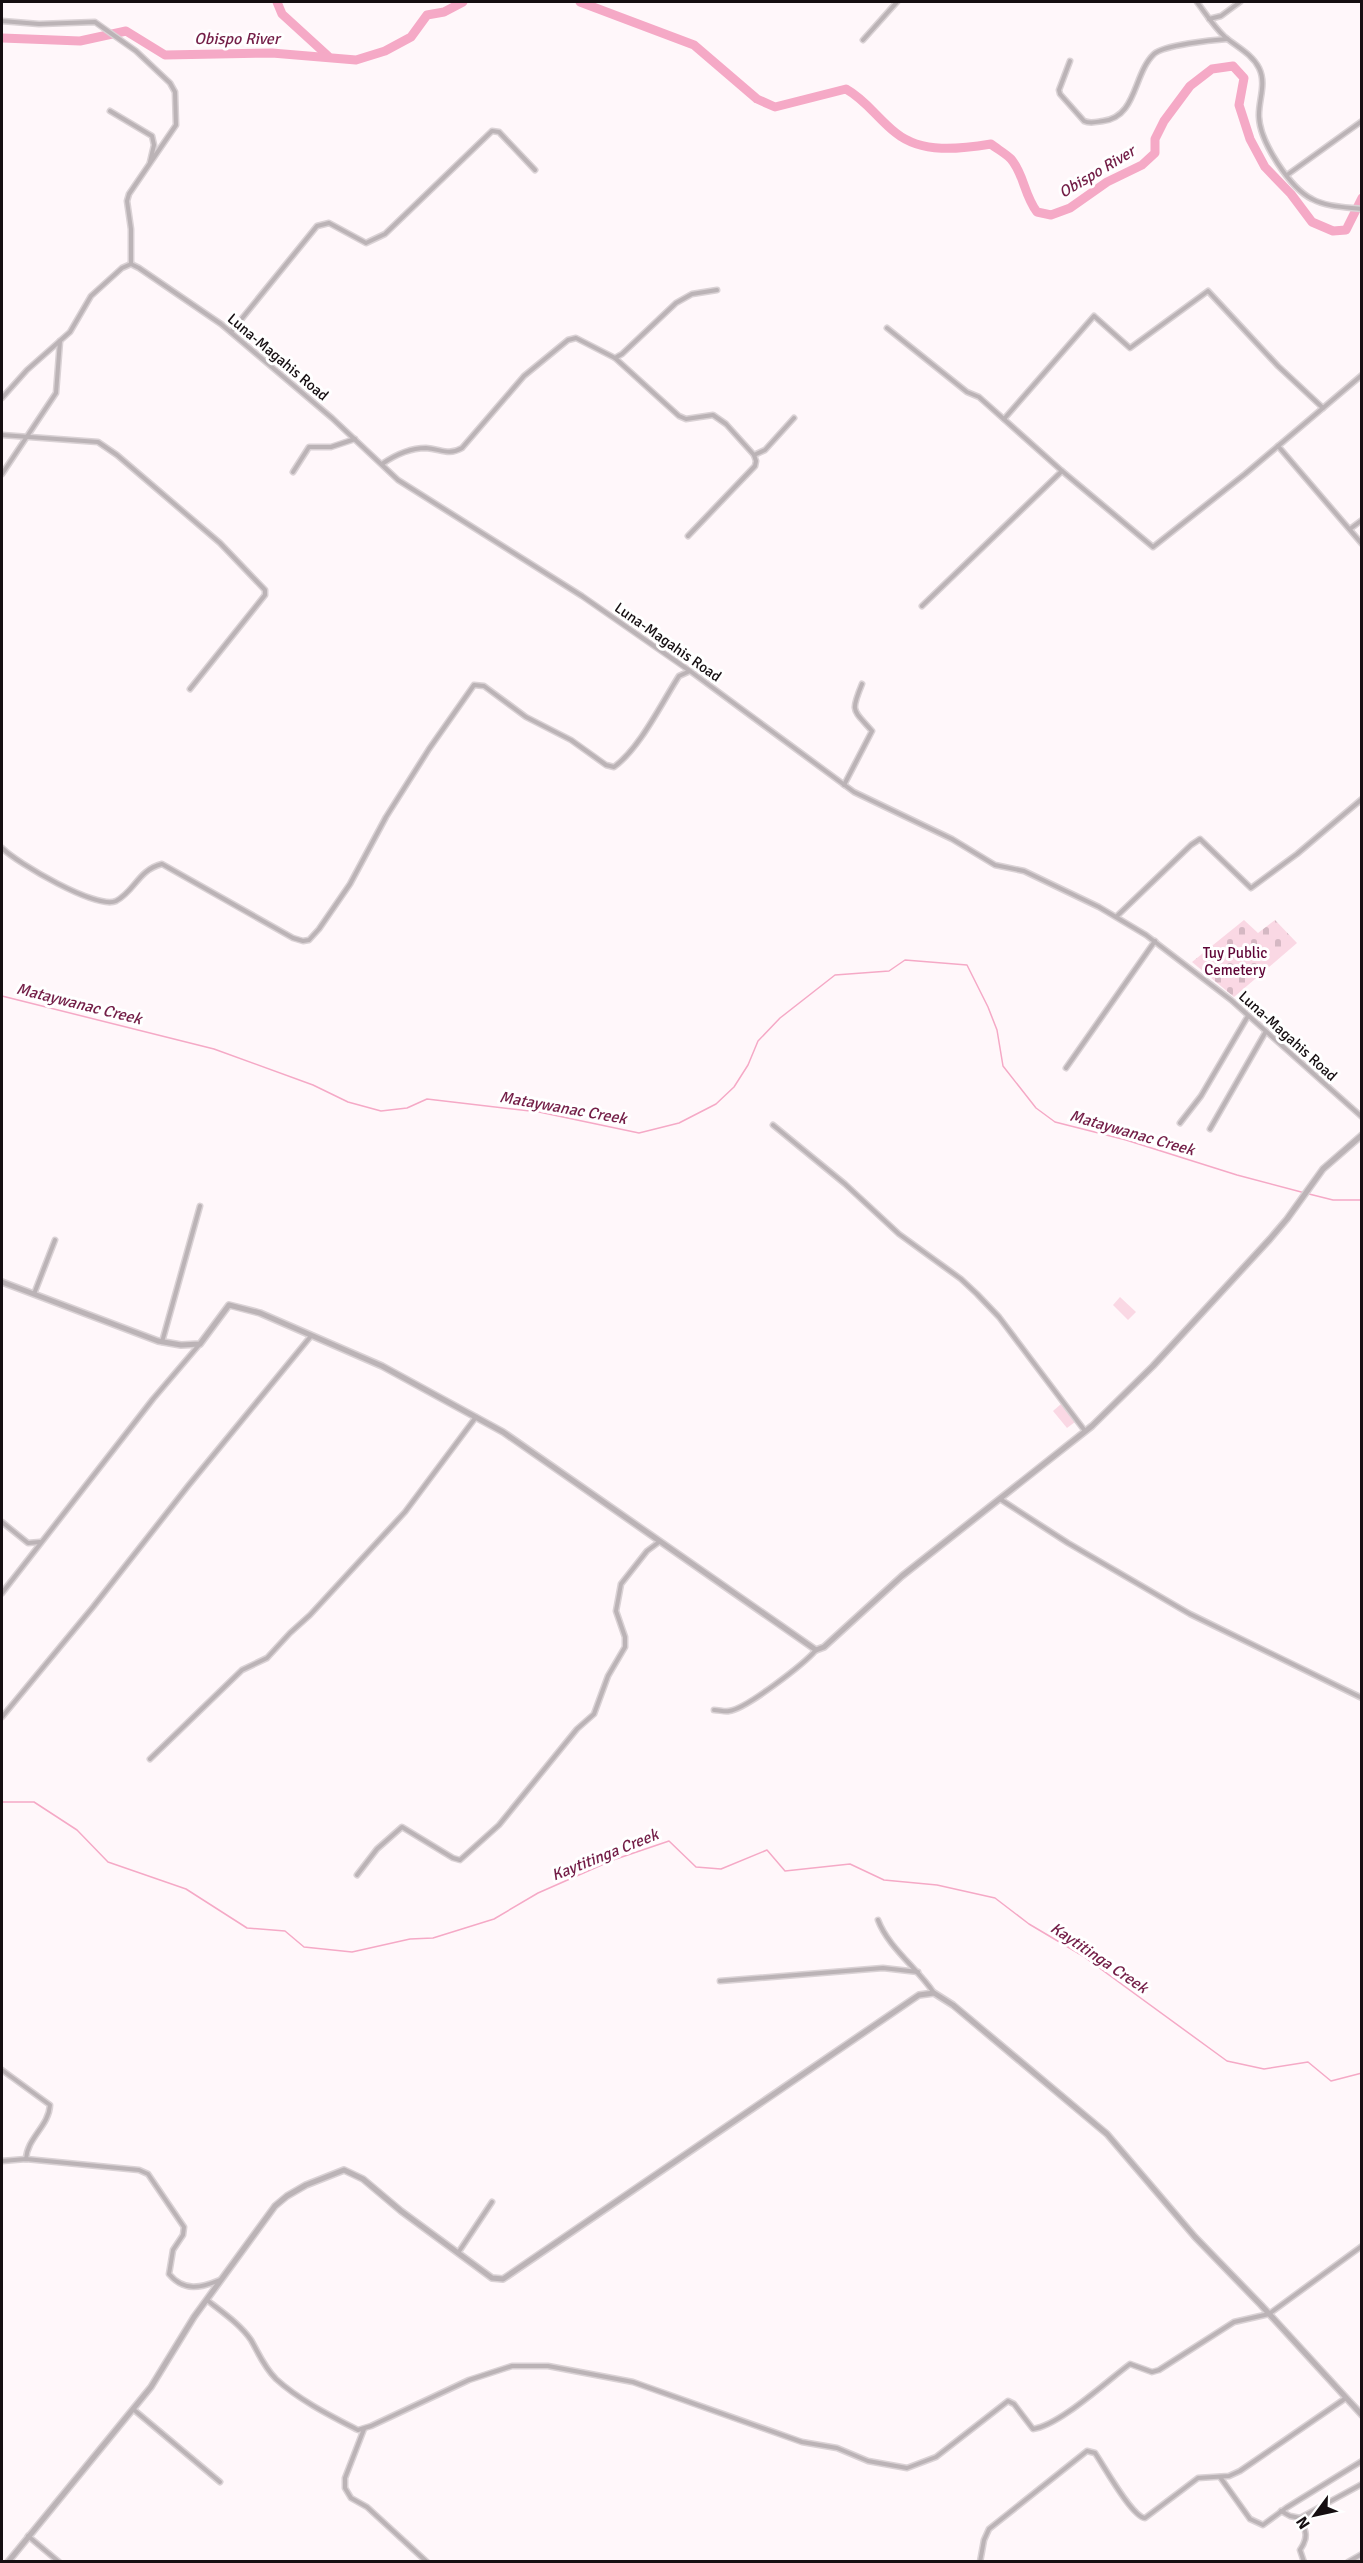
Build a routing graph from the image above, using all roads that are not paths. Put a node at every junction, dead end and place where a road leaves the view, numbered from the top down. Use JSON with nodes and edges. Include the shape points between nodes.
{"nodes":[{"id":1,"x":897,"y":2,"type":"edge"},
{"id":2,"x":1197,"y":2,"type":"edge"},
{"id":3,"x":1240,"y":2,"type":"edge"},
{"id":4,"x":1209,"y":19,"type":"junction"},
{"id":5,"x":2,"y":21,"type":"edge"},
{"id":6,"x":1227,"y":39,"type":"junction"},
{"id":7,"x":863,"y":40,"type":"dead end"},
{"id":8,"x":1070,"y":61,"type":"dead end"},
{"id":9,"x":111,"y":111,"type":"dead end"},
{"id":10,"x":1362,"y":121,"type":"edge"},
{"id":11,"x":150,"y":165,"type":"junction"},
{"id":12,"x":535,"y":170,"type":"dead end"},
{"id":13,"x":1287,"y":175,"type":"junction"},
{"id":14,"x":1362,"y":209,"type":"edge"},
{"id":15,"x":131,"y":264,"type":"junction"},
{"id":16,"x":717,"y":290,"type":"dead end"},
{"id":17,"x":887,"y":328,"type":"dead end"},
{"id":18,"x":231,"y":332,"type":"junction"},
{"id":19,"x":60,"y":340,"type":"junction"},
{"id":20,"x":615,"y":358,"type":"junction"},
{"id":21,"x":1362,"y":375,"type":"edge"},
{"id":22,"x":2,"y":398,"type":"edge"},
{"id":23,"x":1323,"y":408,"type":"junction"},
{"id":24,"x":794,"y":418,"type":"dead end"},
{"id":25,"x":1004,"y":419,"type":"junction"},
{"id":26,"x":2,"y":435,"type":"edge"},
{"id":27,"x":28,"y":436,"type":"junction"},
{"id":28,"x":355,"y":439,"type":"junction"},
{"id":29,"x":1278,"y":446,"type":"junction"},
{"id":30,"x":754,"y":455,"type":"junction"},
{"id":31,"x":382,"y":464,"type":"junction"},
{"id":32,"x":1062,"y":471,"type":"junction"},
{"id":33,"x":293,"y":472,"type":"dead end"},
{"id":34,"x":2,"y":474,"type":"edge"},
{"id":35,"x":1362,"y":520,"type":"edge"},
{"id":36,"x":1350,"y":529,"type":"junction"},
{"id":37,"x":688,"y":536,"type":"dead end"},
{"id":38,"x":1362,"y":544,"type":"edge"},
{"id":39,"x":922,"y":606,"type":"dead end"},
{"id":40,"x":690,"y":671,"type":"junction"},
{"id":41,"x":862,"y":684,"type":"dead end"},
{"id":42,"x":190,"y":689,"type":"dead end"},
{"id":43,"x":844,"y":785,"type":"junction"},
{"id":44,"x":1362,"y":799,"type":"edge"},
{"id":45,"x":2,"y":848,"type":"edge"},
{"id":46,"x":1117,"y":916,"type":"junction"},
{"id":47,"x":1155,"y":941,"type":"junction"},
{"id":48,"x":1248,"y":1016,"type":"junction"},
{"id":49,"x":1265,"y":1033,"type":"junction"},
{"id":50,"x":1066,"y":1068,"type":"dead end"},
{"id":51,"x":1362,"y":1117,"type":"edge"},
{"id":52,"x":1180,"y":1123,"type":"dead end"},
{"id":53,"x":773,"y":1125,"type":"dead end"},
{"id":54,"x":1210,"y":1129,"type":"dead end"},
{"id":55,"x":1362,"y":1135,"type":"edge"},
{"id":56,"x":200,"y":1206,"type":"dead end"},
{"id":57,"x":55,"y":1240,"type":"dead end"},
{"id":58,"x":2,"y":1282,"type":"edge"},
{"id":59,"x":34,"y":1294,"type":"junction"},
{"id":60,"x":311,"y":1336,"type":"junction"},
{"id":61,"x":162,"y":1342,"type":"junction"},
{"id":62,"x":200,"y":1344,"type":"junction"},
{"id":63,"x":476,"y":1417,"type":"junction"},
{"id":64,"x":1085,"y":1431,"type":"junction"},
{"id":65,"x":1000,"y":1499,"type":"junction"},
{"id":66,"x":2,"y":1522,"type":"edge"},
{"id":67,"x":41,"y":1542,"type":"junction"},
{"id":68,"x":659,"y":1542,"type":"junction"},
{"id":69,"x":2,"y":1593,"type":"edge"},
{"id":70,"x":816,"y":1650,"type":"junction"},
{"id":71,"x":1362,"y":1698,"type":"edge"},
{"id":72,"x":714,"y":1710,"type":"dead end"},
{"id":73,"x":2,"y":1717,"type":"edge"},
{"id":74,"x":150,"y":1759,"type":"dead end"},
{"id":75,"x":357,"y":1875,"type":"dead end"},
{"id":76,"x":878,"y":1920,"type":"dead end"},
{"id":77,"x":918,"y":1972,"type":"junction"},
{"id":78,"x":720,"y":1981,"type":"dead end"},
{"id":79,"x":934,"y":1993,"type":"junction"},
{"id":80,"x":2,"y":2070,"type":"edge"},
{"id":81,"x":26,"y":2159,"type":"junction"},
{"id":82,"x":2,"y":2161,"type":"edge"},
{"id":83,"x":492,"y":2202,"type":"dead end"},
{"id":84,"x":1362,"y":2246,"type":"edge"},
{"id":85,"x":457,"y":2254,"type":"junction"},
{"id":86,"x":223,"y":2278,"type":"junction"},
{"id":87,"x":207,"y":2300,"type":"junction"},
{"id":88,"x":1269,"y":2314,"type":"junction"},
{"id":89,"x":1346,"y":2398,"type":"junction"},
{"id":90,"x":133,"y":2409,"type":"junction"},
{"id":91,"x":1362,"y":2415,"type":"edge"},
{"id":92,"x":364,"y":2428,"type":"junction"},
{"id":93,"x":1362,"y":2461,"type":"edge"},
{"id":94,"x":1220,"y":2477,"type":"junction"},
{"id":95,"x":220,"y":2482,"type":"dead end"},
{"id":96,"x":1362,"y":2484,"type":"edge"},
{"id":97,"x":1281,"y":2511,"type":"junction"},
{"id":98,"x":1300,"y":2518,"type":"junction"},
{"id":99,"x":28,"y":2536,"type":"junction"},
{"id":100,"x":1362,"y":2554,"type":"edge"},
{"id":101,"x":8,"y":2562,"type":"edge"},
{"id":102,"x":60,"y":2562,"type":"edge"},
{"id":103,"x":427,"y":2562,"type":"edge"},
{"id":104,"x":980,"y":2562,"type":"edge"},
{"id":105,"x":1304,"y":2562,"type":"edge"},
{"id":106,"x":1348,"y":2562,"type":"edge"}],
"edges":[{"from":1,"to":7,"type":"street"},
{"from":2,"to":4,"type":"street"},
{"from":3,"to":4,"type":"street","via":[[1224,15]]},
{"from":4,"to":6,"type":"street"},
{"from":5,"to":11,"type":"street","via":[[95,22],[136,51],[170,83],[175,92],[176,125]]},
{"from":6,"to":8,"type":"street","via":[[1156,52],[1139,76],[1129,104],[1108,121],[1084,121],[1060,94]]},
{"from":6,"to":13,"type":"street","via":[[1260,70],[1260,129]]},
{"from":9,"to":11,"type":"street","via":[[152,136]]},
{"from":10,"to":13,"type":"street"},
{"from":11,"to":15,"type":"street","via":[[127,201]]},
{"from":12,"to":18,"type":"street","via":[[499,132],[492,131],[375,241],[366,243],[329,223],[317,226]]},
{"from":13,"to":14,"type":"street","via":[[1315,201]]},
{"from":15,"to":18,"type":"street","name":"Luna-Magahis Road"},
{"from":15,"to":19,"type":"street","via":[[91,296],[70,332]]},
{"from":16,"to":20,"type":"street","via":[[692,294],[676,303]]},
{"from":17,"to":25,"type":"street"},
{"from":18,"to":28,"type":"street","name":"Luna-Magahis Road"},
{"from":19,"to":22,"type":"street"},
{"from":19,"to":27,"type":"street","via":[[56,393]]},
{"from":20,"to":30,"type":"street","via":[[679,416],[686,419],[713,415]]},
{"from":20,"to":31,"type":"street","via":[[576,338],[568,340],[524,376],[462,448],[447,453],[426,448],[396,454]]},
{"from":21,"to":23,"type":"street"},
{"from":23,"to":25,"type":"street","via":[[1208,291],[1130,348],[1094,316]]},
{"from":23,"to":29,"type":"street"},
{"from":24,"to":30,"type":"street","via":[[765,450]]},
{"from":25,"to":32,"type":"street"},
{"from":26,"to":27,"type":"street"},
{"from":27,"to":34,"type":"street"},
{"from":27,"to":42,"type":"street","via":[[98,442],[220,543],[265,590],[265,595]]},
{"from":28,"to":31,"type":"street","name":"Luna-Magahis Road"},
{"from":28,"to":33,"type":"street","via":[[332,447],[309,447]]},
{"from":29,"to":32,"type":"street","via":[[1152,547]]},
{"from":29,"to":36,"type":"street"},
{"from":30,"to":37,"type":"street","via":[[755,466]]},
{"from":31,"to":40,"type":"street","name":"Luna-Magahis Road","via":[[398,480]]},
{"from":32,"to":39,"type":"street"},
{"from":35,"to":36,"type":"street"},
{"from":36,"to":38,"type":"street"},
{"from":40,"to":43,"type":"street","name":"Luna-Magahis Road"},
{"from":40,"to":45,"type":"street","via":[[679,676],[637,742],[614,767],[526,717],[483,686],[474,686],[386,817],[350,884],[309,940],[293,938],[162,864],[146,870],[121,898],[101,902],[75,892]]},
{"from":41,"to":43,"type":"street","via":[[854,711],[872,731]]},
{"from":43,"to":46,"type":"street","name":"Luna-Magahis Road","via":[[995,865],[1024,871]]},
{"from":44,"to":46,"type":"street","via":[[1251,888],[1200,839]]},
{"from":46,"to":47,"type":"street","name":"Luna-Magahis Road"},
{"from":47,"to":48,"type":"street","name":"Luna-Magahis Road"},
{"from":47,"to":50,"type":"street"},
{"from":48,"to":49,"type":"street","name":"Luna-Magahis Road"},
{"from":48,"to":52,"type":"street","via":[[1201,1096]]},
{"from":49,"to":51,"type":"street","name":"Luna-Magahis Road"},
{"from":49,"to":54,"type":"street"},
{"from":53,"to":64,"type":"street","via":[[899,1234],[977,1294],[999,1317]]},
{"from":55,"to":64,"type":"street","via":[[1334,1158],[1296,1207],[1153,1366]]},
{"from":56,"to":61,"type":"street"},
{"from":57,"to":59,"type":"street"},
{"from":58,"to":59,"type":"street"},
{"from":59,"to":61,"type":"street"},
{"from":60,"to":62,"type":"street","via":[[260,1313],[229,1305]]},
{"from":60,"to":63,"type":"street","via":[[382,1366]]},
{"from":60,"to":73,"type":"street"},
{"from":61,"to":62,"type":"street"},
{"from":62,"to":67,"type":"street"},
{"from":63,"to":68,"type":"street"},
{"from":63,"to":74,"type":"street","via":[[405,1512],[310,1615],[267,1658],[242,1670]]},
{"from":64,"to":65,"type":"street"},
{"from":65,"to":70,"type":"street"},
{"from":65,"to":71,"type":"street","via":[[1068,1544],[1190,1614]]},
{"from":66,"to":67,"type":"street","via":[[28,1543]]},
{"from":67,"to":69,"type":"street"},
{"from":68,"to":70,"type":"street"},
{"from":68,"to":75,"type":"street","via":[[646,1551],[621,1584],[616,1611],[625,1647],[608,1676],[594,1714],[577,1729],[499,1825],[460,1860],[402,1827],[377,1849]]},
{"from":70,"to":72,"type":"street","via":[[742,1707]]},
{"from":76,"to":77,"type":"street","via":[[889,1941]]},
{"from":77,"to":78,"type":"street","via":[[883,1968]]},
{"from":77,"to":79,"type":"street"},
{"from":79,"to":85,"type":"street","via":[[919,1995],[503,2279],[492,2278]]},
{"from":79,"to":88,"type":"street","via":[[1107,2134],[1195,2237]]},
{"from":80,"to":81,"type":"street","via":[[50,2105],[49,2115],[26,2149]]},
{"from":81,"to":82,"type":"street"},
{"from":81,"to":86,"type":"street","via":[[148,2174],[184,2227],[173,2250],[169,2274],[187,2287],[202,2288]]},
{"from":83,"to":85,"type":"street"},
{"from":84,"to":88,"type":"street"},
{"from":85,"to":86,"type":"street","via":[[363,2179],[344,2170],[306,2185],[281,2201]]},
{"from":86,"to":87,"type":"street"},
{"from":87,"to":90,"type":"street"},
{"from":87,"to":92,"type":"street","via":[[250,2340],[276,2379],[334,2417],[358,2430]]},
{"from":88,"to":89,"type":"street"},
{"from":88,"to":92,"type":"street","via":[[1234,2322],[1159,2370],[1152,2372],[1130,2364],[1040,2428],[1033,2429],[1008,2401],[936,2457],[907,2468],[802,2442],[633,2382],[548,2366],[512,2366],[469,2380]]},
{"from":89,"to":91,"type":"street"},
{"from":89,"to":94,"type":"street","via":[[1240,2471]]},
{"from":90,"to":95,"type":"street"},
{"from":90,"to":99,"type":"street"},
{"from":92,"to":103,"type":"street","via":[[345,2478],[345,2488],[351,2498],[367,2507]]},
{"from":93,"to":97,"type":"street"},
{"from":94,"to":97,"type":"street","via":[[1258,2525],[1269,2522]]},
{"from":94,"to":104,"type":"street","via":[[1198,2478],[1141,2518],[1095,2453],[1087,2451],[989,2529]]},
{"from":96,"to":98,"type":"street"},
{"from":97,"to":98,"type":"street"},
{"from":98,"to":105,"type":"street","via":[[1307,2534],[1300,2550]]},
{"from":99,"to":101,"type":"street"},
{"from":99,"to":102,"type":"street"},
{"from":100,"to":106,"type":"street"}]}
